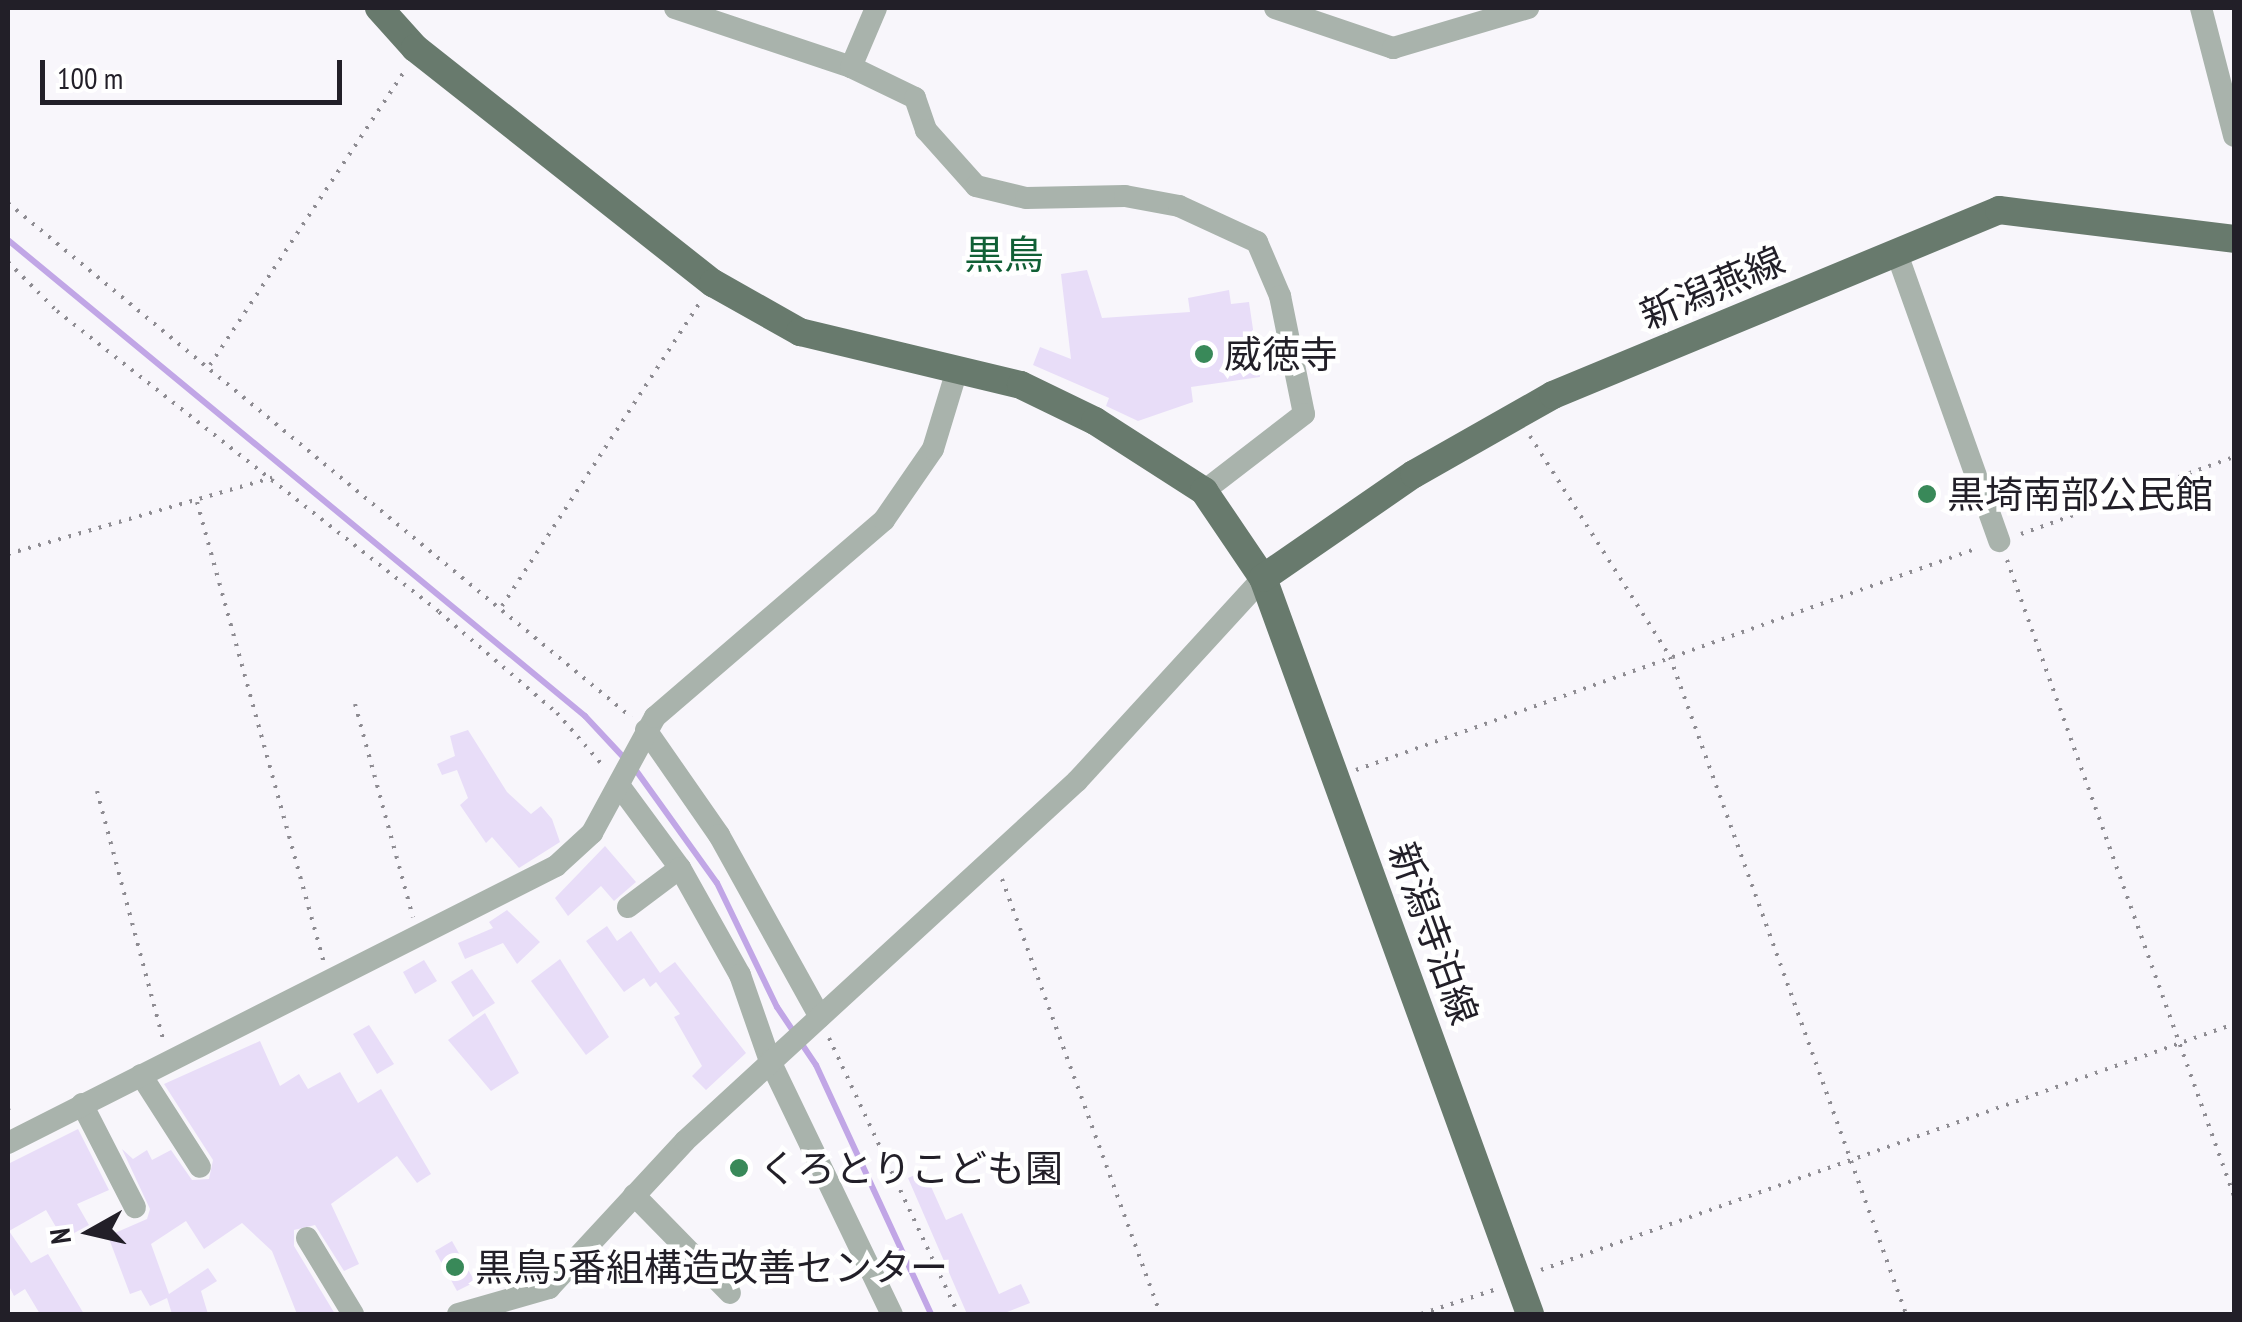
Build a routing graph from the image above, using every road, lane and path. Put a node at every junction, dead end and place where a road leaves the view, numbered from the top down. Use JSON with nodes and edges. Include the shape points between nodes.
{"nodes":[{"id":1,"x":380,"y":8,"type":"edge"},
{"id":2,"x":675,"y":8,"type":"edge"},
{"id":3,"x":876,"y":8,"type":"edge"},
{"id":4,"x":1275,"y":8,"type":"edge"},
{"id":5,"x":1528,"y":8,"type":"edge"},
{"id":6,"x":2201,"y":8,"type":"edge"},
{"id":7,"x":415,"y":48,"type":"junction"},
{"id":8,"x":851,"y":67,"type":"junction"},
{"id":9,"x":2234,"y":136,"type":"edge"},
{"id":10,"x":8,"y":204,"type":"edge"},
{"id":11,"x":2234,"y":239,"type":"edge"},
{"id":12,"x":1896,"y":250,"type":"junction"},
{"id":13,"x":8,"y":262,"type":"edge"},
{"id":14,"x":712,"y":283,"type":"junction"},
{"id":15,"x":210,"y":365,"type":"junction"},
{"id":16,"x":957,"y":370,"type":"junction"},
{"id":17,"x":1519,"y":412,"type":"junction"},
{"id":18,"x":2234,"y":457,"type":"edge"},
{"id":19,"x":274,"y":477,"type":"junction"},
{"id":20,"x":1204,"y":490,"type":"junction"},
{"id":21,"x":197,"y":502,"type":"junction"},
{"id":22,"x":1999,"y":541,"type":"junction"},
{"id":23,"x":8,"y":554,"type":"edge"},
{"id":24,"x":1262,"y":578,"type":"junction"},
{"id":25,"x":502,"y":606,"type":"junction"},
{"id":26,"x":1670,"y":657,"type":"junction"},
{"id":27,"x":355,"y":704,"type":"dead end"},
{"id":28,"x":643,"y":738,"type":"junction"},
{"id":29,"x":1338,"y":776,"type":"junction"},
{"id":30,"x":623,"y":783,"type":"junction"},
{"id":31,"x":97,"y":791,"type":"dead end"},
{"id":32,"x":994,"y":856,"type":"junction"},
{"id":33,"x":680,"y":868,"type":"junction"},
{"id":34,"x":628,"y":908,"type":"dead end"},
{"id":35,"x":419,"y":936,"type":"junction"},
{"id":36,"x":329,"y":982,"type":"junction"},
{"id":37,"x":816,"y":1021,"type":"junction"},
{"id":38,"x":2234,"y":1024,"type":"edge"},
{"id":39,"x":2179,"y":1044,"type":"junction"},
{"id":40,"x":775,"y":1057,"type":"junction"},
{"id":41,"x":169,"y":1061,"type":"junction"},
{"id":42,"x":141,"y":1075,"type":"junction"},
{"id":43,"x":82,"y":1104,"type":"junction"},
{"id":44,"x":8,"y":1143,"type":"edge"},
{"id":45,"x":1851,"y":1161,"type":"junction"},
{"id":46,"x":200,"y":1167,"type":"dead end"},
{"id":47,"x":634,"y":1195,"type":"junction"},
{"id":48,"x":2234,"y":1196,"type":"edge"},
{"id":49,"x":135,"y":1208,"type":"dead end"},
{"id":50,"x":307,"y":1238,"type":"dead end"},
{"id":51,"x":1520,"y":1286,"type":"junction"},
{"id":52,"x":730,"y":1293,"type":"dead end"},
{"id":53,"x":353,"y":1314,"type":"edge"},
{"id":54,"x":458,"y":1314,"type":"edge"},
{"id":55,"x":892,"y":1314,"type":"edge"},
{"id":56,"x":958,"y":1314,"type":"edge"},
{"id":57,"x":1160,"y":1314,"type":"edge"},
{"id":58,"x":1421,"y":1314,"type":"edge"},
{"id":59,"x":1530,"y":1314,"type":"edge"},
{"id":60,"x":1906,"y":1314,"type":"edge"}],
"edges":[{"from":1,"to":7,"type":"main road"},
{"from":2,"to":8,"type":"street"},
{"from":3,"to":8,"type":"street"},
{"from":4,"to":5,"type":"street","via":[[1392,48]]},
{"from":6,"to":9,"type":"street"},
{"from":7,"to":14,"type":"main road"},
{"from":7,"to":15,"type":"path"},
{"from":8,"to":20,"type":"street","via":[[916,98],[926,130],[976,186],[1026,198],[1125,196],[1179,206],[1257,242],[1280,296],[1304,414]]},
{"from":10,"to":15,"type":"path"},
{"from":11,"to":12,"type":"main road","name":"新潟燕線","via":[[1999,210]]},
{"from":12,"to":17,"type":"main road","name":"新潟燕線"},
{"from":12,"to":22,"type":"street"},
{"from":13,"to":19,"type":"path","via":[[101,347]]},
{"from":14,"to":16,"type":"main road","via":[[800,332]]},
{"from":14,"to":25,"type":"path"},
{"from":15,"to":25,"type":"path"},
{"from":16,"to":20,"type":"main road","via":[[1020,385],[1080,413]]},
{"from":16,"to":28,"type":"street","via":[[933,449],[884,520],[680,690]]},
{"from":17,"to":24,"type":"main road","name":"新潟燕線"},
{"from":17,"to":26,"type":"path","via":[[1544,467]]},
{"from":18,"to":22,"type":"path"},
{"from":19,"to":21,"type":"path"},
{"from":19,"to":30,"type":"path","via":[[558,713]]},
{"from":20,"to":24,"type":"main road","name":"新潟寺泊線"},
{"from":21,"to":23,"type":"path"},
{"from":21,"to":36,"type":"path"},
{"from":22,"to":26,"type":"path"},
{"from":22,"to":39,"type":"path"},
{"from":24,"to":29,"type":"main road","name":"新潟寺泊線"},
{"from":24,"to":32,"type":"street","via":[[1076,781]]},
{"from":25,"to":28,"type":"path"},
{"from":26,"to":29,"type":"path"},
{"from":26,"to":45,"type":"path"},
{"from":27,"to":35,"type":"path"},
{"from":28,"to":30,"type":"street"},
{"from":28,"to":37,"type":"street","via":[[719,835]]},
{"from":29,"to":51,"type":"main road","name":"新潟寺泊線"},
{"from":30,"to":33,"type":"street"},
{"from":30,"to":35,"type":"street","via":[[592,833],[556,866]]},
{"from":31,"to":41,"type":"path"},
{"from":32,"to":37,"type":"street"},
{"from":32,"to":57,"type":"path"},
{"from":33,"to":34,"type":"street"},
{"from":33,"to":40,"type":"street","via":[[740,974]]},
{"from":35,"to":36,"type":"street"},
{"from":36,"to":41,"type":"street"},
{"from":37,"to":40,"type":"street"},
{"from":37,"to":56,"type":"path"},
{"from":38,"to":39,"type":"path"},
{"from":39,"to":45,"type":"path"},
{"from":39,"to":48,"type":"path"},
{"from":40,"to":47,"type":"street"},
{"from":40,"to":55,"type":"street"},
{"from":41,"to":42,"type":"street"},
{"from":42,"to":43,"type":"street"},
{"from":42,"to":46,"type":"street"},
{"from":43,"to":44,"type":"street"},
{"from":43,"to":49,"type":"street"},
{"from":45,"to":51,"type":"path","via":[[1545,1267]]},
{"from":45,"to":60,"type":"path"},
{"from":47,"to":52,"type":"street"},
{"from":47,"to":54,"type":"street","via":[[548,1288]]},
{"from":50,"to":53,"type":"street"},
{"from":51,"to":58,"type":"path"},
{"from":51,"to":59,"type":"main road","name":"新潟寺泊線"}]}
